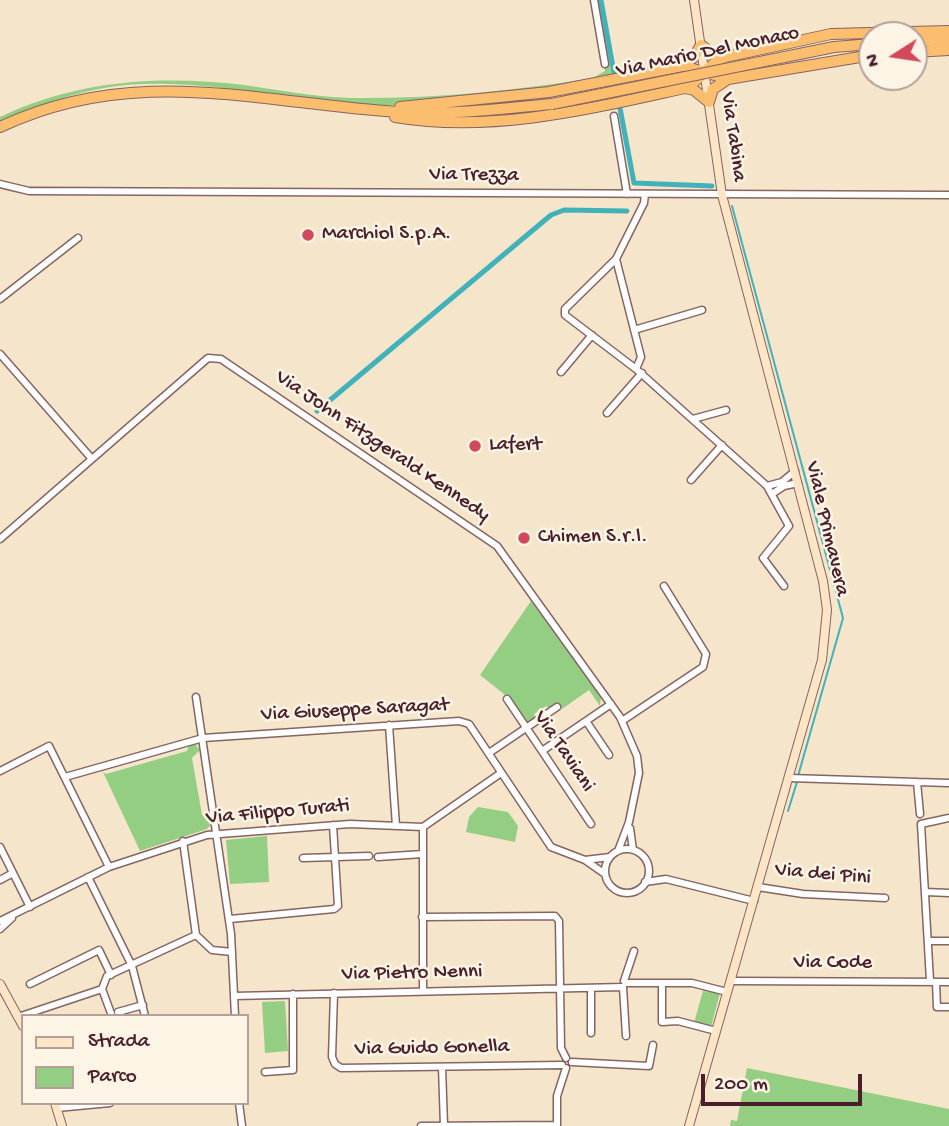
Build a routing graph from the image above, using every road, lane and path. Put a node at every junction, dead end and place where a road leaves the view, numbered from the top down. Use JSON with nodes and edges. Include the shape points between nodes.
{"nodes":[{"id":1,"x":594,"y":0,"type":"edge"},
{"id":2,"x":694,"y":0,"type":"edge"},
{"id":3,"x":949,"y":31,"type":"edge"},
{"id":4,"x":928,"y":41,"type":"edge"},
{"id":5,"x":949,"y":41,"type":"edge"},
{"id":6,"x":701,"y":45,"type":"junction"},
{"id":7,"x":858,"y":45,"type":"edge"},
{"id":8,"x":949,"y":50,"type":"edge"},
{"id":9,"x":928,"y":51,"type":"edge"},
{"id":10,"x":725,"y":57,"type":"junction"},
{"id":11,"x":858,"y":57,"type":"edge"},
{"id":12,"x":605,"y":64,"type":"dead end"},
{"id":13,"x":683,"y":66,"type":"junction"},
{"id":14,"x":705,"y":72,"type":"junction"},
{"id":15,"x":728,"y":79,"type":"junction"},
{"id":16,"x":685,"y":88,"type":"junction"},
{"id":17,"x":709,"y":102,"type":"junction"},
{"id":18,"x":350,"y":108,"type":"junction"},
{"id":19,"x":614,"y":116,"type":"dead end"},
{"id":20,"x":0,"y":127,"type":"edge"},
{"id":21,"x":0,"y":184,"type":"edge"},
{"id":22,"x":627,"y":194,"type":"junction"},
{"id":23,"x":645,"y":194,"type":"junction"},
{"id":24,"x":722,"y":195,"type":"junction"},
{"id":25,"x":949,"y":195,"type":"edge"},
{"id":26,"x":78,"y":238,"type":"dead end"},
{"id":27,"x":616,"y":259,"type":"junction"},
{"id":28,"x":0,"y":299,"type":"edge"},
{"id":29,"x":702,"y":310,"type":"dead end"},
{"id":30,"x":634,"y":330,"type":"junction"},
{"id":31,"x":592,"y":335,"type":"junction"},
{"id":32,"x":0,"y":354,"type":"edge"},
{"id":33,"x":8,"y":363,"type":"junction"},
{"id":34,"x":0,"y":370,"type":"edge"},
{"id":35,"x":639,"y":371,"type":"junction"},
{"id":36,"x":561,"y":372,"type":"dead end"},
{"id":37,"x":726,"y":410,"type":"dead end"},
{"id":38,"x":607,"y":413,"type":"dead end"},
{"id":39,"x":693,"y":419,"type":"junction"},
{"id":40,"x":722,"y":445,"type":"junction"},
{"id":41,"x":92,"y":459,"type":"junction"},
{"id":42,"x":794,"y":471,"type":"junction"},
{"id":43,"x":691,"y":480,"type":"dead end"},
{"id":44,"x":798,"y":483,"type":"junction"},
{"id":45,"x":767,"y":486,"type":"junction"},
{"id":46,"x":772,"y":494,"type":"junction"},
{"id":47,"x":0,"y":539,"type":"edge"},
{"id":48,"x":664,"y":586,"type":"dead end"},
{"id":49,"x":784,"y":586,"type":"dead end"},
{"id":50,"x":196,"y":697,"type":"dead end"},
{"id":51,"x":507,"y":699,"type":"dead end"},
{"id":52,"x":611,"y":704,"type":"junction"},
{"id":53,"x":557,"y":707,"type":"dead end"},
{"id":54,"x":586,"y":721,"type":"junction"},
{"id":55,"x":622,"y":721,"type":"junction"},
{"id":56,"x":389,"y":725,"type":"junction"},
{"id":57,"x":525,"y":728,"type":"junction"},
{"id":58,"x":203,"y":737,"type":"junction"},
{"id":59,"x":542,"y":751,"type":"junction"},
{"id":60,"x":489,"y":753,"type":"junction"},
{"id":61,"x":609,"y":755,"type":"dead end"},
{"id":62,"x":0,"y":771,"type":"edge"},
{"id":63,"x":501,"y":773,"type":"junction"},
{"id":64,"x":65,"y":777,"type":"junction"},
{"id":65,"x":790,"y":778,"type":"junction"},
{"id":66,"x":917,"y":782,"type":"junction"},
{"id":67,"x":949,"y":783,"type":"edge"},
{"id":68,"x":919,"y":814,"type":"dead end"},
{"id":69,"x":949,"y":818,"type":"edge"},
{"id":70,"x":629,"y":822,"type":"junction"},
{"id":71,"x":591,"y":824,"type":"dead end"},
{"id":72,"x":333,"y":825,"type":"junction"},
{"id":73,"x":397,"y":826,"type":"junction"},
{"id":74,"x":422,"y":827,"type":"junction"},
{"id":75,"x":219,"y":833,"type":"junction"},
{"id":76,"x":183,"y":841,"type":"junction"},
{"id":77,"x":0,"y":846,"type":"edge"},
{"id":78,"x":633,"y":850,"type":"junction"},
{"id":79,"x":618,"y":851,"type":"junction"},
{"id":80,"x":423,"y":854,"type":"junction"},
{"id":81,"x":335,"y":856,"type":"junction"},
{"id":82,"x":369,"y":856,"type":"dead end"},
{"id":83,"x":378,"y":857,"type":"dead end"},
{"id":84,"x":610,"y":857,"type":"junction"},
{"id":85,"x":303,"y":858,"type":"dead end"},
{"id":86,"x":585,"y":860,"type":"junction"},
{"id":87,"x":646,"y":860,"type":"junction"},
{"id":88,"x":109,"y":867,"type":"junction"},
{"id":89,"x":13,"y":873,"type":"junction"},
{"id":90,"x":605,"y":874,"type":"junction"},
{"id":91,"x":88,"y":877,"type":"junction"},
{"id":92,"x":666,"y":879,"type":"junction"},
{"id":93,"x":0,"y":880,"type":"edge"},
{"id":94,"x":645,"y":882,"type":"junction"},
{"id":95,"x":758,"y":887,"type":"junction"},
{"id":96,"x":926,"y":892,"type":"junction"},
{"id":97,"x":949,"y":893,"type":"edge"},
{"id":98,"x":885,"y":898,"type":"dead end"},
{"id":99,"x":754,"y":901,"type":"junction"},
{"id":100,"x":30,"y":906,"type":"junction"},
{"id":101,"x":16,"y":915,"type":"junction"},
{"id":102,"x":422,"y":918,"type":"junction"},
{"id":103,"x":229,"y":919,"type":"junction"},
{"id":104,"x":0,"y":921,"type":"edge"},
{"id":105,"x":0,"y":929,"type":"edge"},
{"id":106,"x":196,"y":935,"type":"junction"},
{"id":107,"x":928,"y":941,"type":"junction"},
{"id":108,"x":949,"y":941,"type":"edge"},
{"id":109,"x":634,"y":951,"type":"dead end"},
{"id":110,"x":232,"y":952,"type":"junction"},
{"id":111,"x":132,"y":967,"type":"junction"},
{"id":112,"x":109,"y":975,"type":"junction"},
{"id":113,"x":731,"y":981,"type":"junction"},
{"id":114,"x":933,"y":981,"type":"junction"},
{"id":115,"x":949,"y":982,"type":"edge"},
{"id":116,"x":0,"y":984,"type":"edge"},
{"id":117,"x":30,"y":984,"type":"dead end"},
{"id":118,"x":662,"y":987,"type":"dead end"},
{"id":119,"x":560,"y":988,"type":"junction"},
{"id":120,"x":591,"y":988,"type":"junction"},
{"id":121,"x":102,"y":989,"type":"junction"},
{"id":122,"x":423,"y":991,"type":"junction"},
{"id":123,"x":727,"y":992,"type":"junction"},
{"id":124,"x":334,"y":993,"type":"junction"},
{"id":125,"x":293,"y":994,"type":"junction"},
{"id":126,"x":234,"y":996,"type":"junction"},
{"id":127,"x":142,"y":1006,"type":"junction"},
{"id":128,"x":949,"y":1007,"type":"edge"},
{"id":129,"x":27,"y":1014,"type":"edge"},
{"id":130,"x":111,"y":1014,"type":"edge"},
{"id":131,"x":118,"y":1014,"type":"edge"},
{"id":132,"x":144,"y":1014,"type":"edge"},
{"id":133,"x":235,"y":1014,"type":"edge"},
{"id":134,"x":21,"y":1016,"type":"edge"},
{"id":135,"x":18,"y":1017,"type":"junction"},
{"id":136,"x":662,"y":1021,"type":"junction"},
{"id":137,"x":21,"y":1022,"type":"edge"},
{"id":138,"x":661,"y":1031,"type":"dead end"},
{"id":139,"x":716,"y":1031,"type":"junction"},
{"id":140,"x":590,"y":1033,"type":"dead end"},
{"id":141,"x":626,"y":1036,"type":"dead end"},
{"id":142,"x":653,"y":1045,"type":"dead end"},
{"id":143,"x":569,"y":1060,"type":"junction"},
{"id":144,"x":564,"y":1066,"type":"junction"},
{"id":145,"x":442,"y":1067,"type":"junction"},
{"id":146,"x":265,"y":1072,"type":"dead end"},
{"id":147,"x":240,"y":1105,"type":"edge"},
{"id":148,"x":56,"y":1106,"type":"edge"},
{"id":149,"x":556,"y":1125,"type":"edge"},
{"id":150,"x":62,"y":1126,"type":"edge"},
{"id":151,"x":242,"y":1126,"type":"edge"},
{"id":152,"x":421,"y":1126,"type":"edge"},
{"id":153,"x":444,"y":1126,"type":"edge"},
{"id":154,"x":690,"y":1126,"type":"edge"}],
"edges":[{"from":1,"to":12,"type":"street"},
{"from":2,"to":6,"type":"main road","name":"Via Tabina"},
{"from":3,"to":10,"type":"highway","via":[[831,34]]},
{"from":4,"to":5,"type":"highway"},
{"from":6,"to":10,"type":"highway"},
{"from":6,"to":13,"type":"highway"},
{"from":6,"to":14,"type":"main road","name":"Via Tabina"},
{"from":7,"to":18,"type":"highway","name":"Via Mario Del Monaco","bridge":true,"via":[[552,104],[456,113]]},
{"from":8,"to":9,"type":"highway"},
{"from":10,"to":14,"type":"highway"},
{"from":11,"to":15,"type":"highway"},
{"from":13,"to":14,"type":"highway"},
{"from":13,"to":18,"type":"highway","via":[[541,93]]},
{"from":14,"to":15,"type":"highway"},
{"from":14,"to":16,"type":"highway"},
{"from":14,"to":17,"type":"main road","name":"Via Tabina"},
{"from":15,"to":17,"type":"highway","via":[[713,89]]},
{"from":16,"to":17,"type":"highway"},
{"from":16,"to":18,"type":"highway","via":[[569,113],[476,123],[426,122]]},
{"from":17,"to":24,"type":"main road","name":"Via Tabina"},
{"from":18,"to":20,"type":"highway","via":[[153,89],[69,102]]},
{"from":19,"to":22,"type":"street"},
{"from":21,"to":22,"type":"street","name":"Via Trezza","via":[[29,191]]},
{"from":22,"to":23,"type":"street","name":"Via Trezza"},
{"from":23,"to":24,"type":"street","name":"Via Trezza"},
{"from":23,"to":27,"type":"street"},
{"from":24,"to":25,"type":"street","name":"Via Trezza"},
{"from":24,"to":42,"type":"main road","name":"Viale Primavera"},
{"from":26,"to":28,"type":"street"},
{"from":27,"to":30,"type":"street"},
{"from":27,"to":31,"type":"street","via":[[565,309],[565,315]]},
{"from":29,"to":30,"type":"street"},
{"from":30,"to":35,"type":"street","via":[[641,357]]},
{"from":31,"to":35,"type":"street"},
{"from":31,"to":36,"type":"street"},
{"from":32,"to":33,"type":"street"},
{"from":33,"to":34,"type":"street"},
{"from":33,"to":41,"type":"street"},
{"from":35,"to":38,"type":"street"},
{"from":35,"to":39,"type":"street"},
{"from":37,"to":39,"type":"street"},
{"from":39,"to":40,"type":"street"},
{"from":40,"to":43,"type":"street"},
{"from":40,"to":45,"type":"street"},
{"from":41,"to":47,"type":"street","name":"Via John Fitzgerald Kennedy"},
{"from":41,"to":52,"type":"street","name":"Via John Fitzgerald Kennedy","via":[[208,358],[221,359],[497,546]]},
{"from":42,"to":44,"type":"main road","name":"Viale Primavera"},
{"from":42,"to":45,"type":"street","via":[[782,482]]},
{"from":44,"to":46,"type":"street"},
{"from":44,"to":65,"type":"main road","name":"Viale Primavera","via":[[823,581],[827,634]]},
{"from":45,"to":46,"type":"street"},
{"from":46,"to":49,"type":"street","via":[[789,526],[763,558]]},
{"from":48,"to":55,"type":"street","via":[[706,654],[706,662]]},
{"from":50,"to":58,"type":"street"},
{"from":51,"to":57,"type":"street","name":"Via Taviani"},
{"from":52,"to":54,"type":"street"},
{"from":52,"to":55,"type":"street","name":"Via John Fitzgerald Kennedy"},
{"from":53,"to":57,"type":"street"},
{"from":54,"to":59,"type":"street"},
{"from":54,"to":61,"type":"street"},
{"from":55,"to":70,"type":"street","name":"Via John Fitzgerald Kennedy","via":[[639,773]]},
{"from":56,"to":58,"type":"street","name":"Via Giuseppe Saragat"},
{"from":56,"to":60,"type":"street","name":"Via Giuseppe Saragat","via":[[459,721],[469,724]]},
{"from":56,"to":73,"type":"street"},
{"from":57,"to":59,"type":"street","name":"Via Taviani"},
{"from":57,"to":60,"type":"street"},
{"from":58,"to":64,"type":"street","name":"Via Giuseppe Saragat"},
{"from":58,"to":75,"type":"street"},
{"from":59,"to":71,"type":"street","name":"Via Taviani"},
{"from":60,"to":63,"type":"street","name":"Via Giuseppe Saragat"},
{"from":62,"to":64,"type":"street","via":[[49,746]]},
{"from":63,"to":74,"type":"street"},
{"from":63,"to":86,"type":"street","name":"Via Giuseppe Saragat","via":[[551,847]]},
{"from":64,"to":88,"type":"street"},
{"from":65,"to":66,"type":"street"},
{"from":65,"to":95,"type":"main road","name":"Viale Primavera"},
{"from":66,"to":67,"type":"street"},
{"from":66,"to":68,"type":"street"},
{"from":69,"to":96,"type":"street","via":[[921,824]]},
{"from":70,"to":78,"type":"street","name":"Via John Fitzgerald Kennedy"},
{"from":70,"to":79,"type":"street","name":"Via John Fitzgerald Kennedy"},
{"from":72,"to":73,"type":"street","name":"Via Filippo Turati"},
{"from":72,"to":75,"type":"street","name":"Via Filippo Turati"},
{"from":72,"to":81,"type":"street"},
{"from":73,"to":74,"type":"street","name":"Via Filippo Turati"},
{"from":74,"to":80,"type":"street"},
{"from":75,"to":76,"type":"street","name":"Via Filippo Turati"},
{"from":75,"to":103,"type":"street"},
{"from":76,"to":88,"type":"street","name":"Via Filippo Turati"},
{"from":76,"to":106,"type":"street"},
{"from":77,"to":89,"type":"street"},
{"from":78,"to":79,"type":"street"},
{"from":78,"to":87,"type":"street"},
{"from":79,"to":84,"type":"street"},
{"from":80,"to":83,"type":"street"},
{"from":80,"to":102,"type":"street"},
{"from":81,"to":82,"type":"street"},
{"from":81,"to":85,"type":"street"},
{"from":81,"to":103,"type":"street","via":[[338,906],[334,909]]},
{"from":84,"to":86,"type":"street","name":"Via Giuseppe Saragat"},
{"from":84,"to":90,"type":"street"},
{"from":86,"to":90,"type":"street","name":"Via Giuseppe Saragat"},
{"from":87,"to":92,"type":"street"},
{"from":87,"to":94,"type":"street"},
{"from":88,"to":91,"type":"street","name":"Via Filippo Turati"},
{"from":89,"to":93,"type":"street"},
{"from":89,"to":100,"type":"street"},
{"from":90,"to":94,"type":"street","via":[[622,892],[634,891]]},
{"from":91,"to":100,"type":"street","name":"Via Filippo Turati"},
{"from":91,"to":111,"type":"street"},
{"from":92,"to":94,"type":"street"},
{"from":92,"to":99,"type":"street"},
{"from":95,"to":98,"type":"street","name":"Via dei Pini"},
{"from":95,"to":99,"type":"main road","name":"Viale Primavera"},
{"from":96,"to":97,"type":"street"},
{"from":96,"to":107,"type":"street"},
{"from":99,"to":113,"type":"main road","name":"Viale Primavera"},
{"from":100,"to":101,"type":"street","name":"Via Filippo Turati"},
{"from":101,"to":104,"type":"street","name":"Via Filippo Turati"},
{"from":101,"to":105,"type":"street","name":"Via Filippo Turati"},
{"from":102,"to":119,"type":"street","via":[[555,916],[559,921]]},
{"from":102,"to":122,"type":"street"},
{"from":103,"to":110,"type":"street"},
{"from":106,"to":110,"type":"street","via":[[212,950]]},
{"from":106,"to":111,"type":"street"},
{"from":107,"to":108,"type":"street"},
{"from":107,"to":114,"type":"street"},
{"from":109,"to":123,"type":"street","via":[[624,981],[627,984],[682,982]]},
{"from":110,"to":126,"type":"street"},
{"from":111,"to":112,"type":"street"},
{"from":111,"to":127,"type":"street"},
{"from":112,"to":117,"type":"street","via":[[99,950]]},
{"from":112,"to":121,"type":"street"},
{"from":113,"to":114,"type":"street","name":"Via Code"},
{"from":113,"to":123,"type":"main road","name":"Viale Primavera"},
{"from":114,"to":115,"type":"street","name":"Via Code"},
{"from":114,"to":128,"type":"street","via":[[937,1007]]},
{"from":116,"to":135,"type":"main road"},
{"from":118,"to":136,"type":"street"},
{"from":119,"to":120,"type":"street","name":"Via Pietro Nenni"},
{"from":119,"to":122,"type":"street","name":"Via Pietro Nenni"},
{"from":119,"to":143,"type":"street","via":[[561,1048]]},
{"from":120,"to":140,"type":"street"},
{"from":120,"to":141,"type":"street","name":"Via Pietro Nenni","via":[[625,990]]},
{"from":121,"to":129,"type":"street"},
{"from":121,"to":130,"type":"street"},
{"from":122,"to":124,"type":"street","name":"Via Pietro Nenni"},
{"from":123,"to":139,"type":"main road","name":"Viale Primavera"},
{"from":124,"to":125,"type":"street","name":"Via Pietro Nenni"},
{"from":124,"to":145,"type":"street","name":"Via Guido Gonella","via":[[335,1065]]},
{"from":125,"to":126,"type":"street","name":"Via Pietro Nenni"},
{"from":125,"to":146,"type":"street","via":[[293,1070]]},
{"from":126,"to":133,"type":"street"},
{"from":127,"to":131,"type":"street"},
{"from":127,"to":132,"type":"street"},
{"from":134,"to":135,"type":"street"},
{"from":135,"to":137,"type":"main road"},
{"from":136,"to":138,"type":"street"},
{"from":136,"to":139,"type":"street"},
{"from":139,"to":154,"type":"main road","name":"Viale Primavera"},
{"from":142,"to":143,"type":"street","via":[[649,1066]]},
{"from":143,"to":144,"type":"street"},
{"from":144,"to":145,"type":"street","name":"Via Guido Gonella"},
{"from":144,"to":149,"type":"street"},
{"from":145,"to":153,"type":"street"},
{"from":147,"to":151,"type":"street"},
{"from":148,"to":150,"type":"main road"},
{"from":149,"to":153,"type":"street"},
{"from":152,"to":153,"type":"street"}]}
